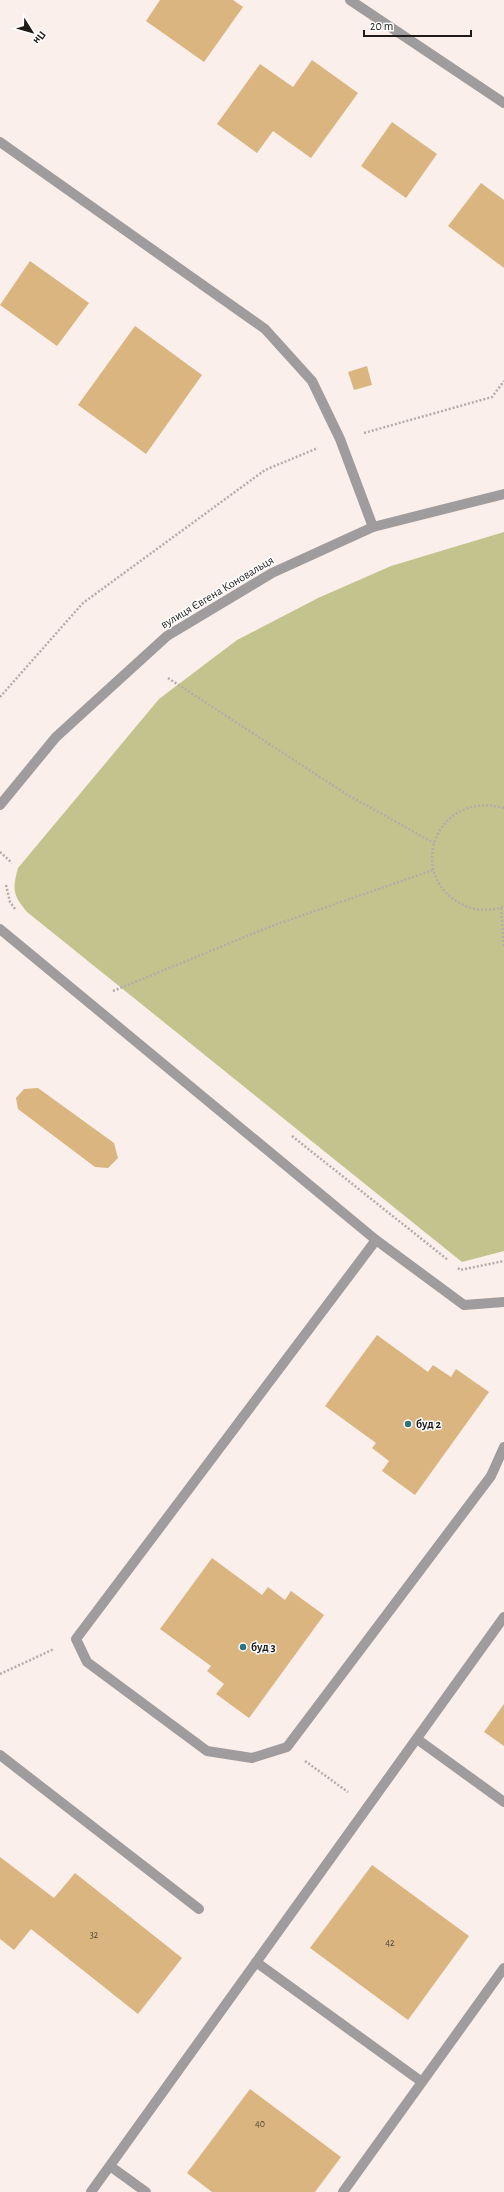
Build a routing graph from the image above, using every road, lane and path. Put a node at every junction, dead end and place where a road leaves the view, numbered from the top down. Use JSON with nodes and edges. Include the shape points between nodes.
{"nodes":[{"id":1,"x":350,"y":0,"type":"edge"},
{"id":2,"x":504,"y":103,"type":"edge"},
{"id":3,"x":0,"y":142,"type":"edge"},
{"id":4,"x":504,"y":381,"type":"edge"},
{"id":5,"x":340,"y":439,"type":"junction"},
{"id":6,"x":504,"y":494,"type":"edge"},
{"id":7,"x":373,"y":527,"type":"junction"},
{"id":8,"x":168,"y":678,"type":"dead end"},
{"id":9,"x":0,"y":697,"type":"edge"},
{"id":10,"x":0,"y":805,"type":"edge"},
{"id":11,"x":504,"y":808,"type":"edge"},
{"id":12,"x":434,"y":843,"type":"junction"},
{"id":13,"x":0,"y":852,"type":"edge"},
{"id":14,"x":12,"y":863,"type":"dead end"},
{"id":15,"x":433,"y":870,"type":"junction"},
{"id":16,"x":502,"y":907,"type":"edge"},
{"id":17,"x":0,"y":929,"type":"edge"},
{"id":18,"x":504,"y":947,"type":"edge"},
{"id":19,"x":111,"y":992,"type":"dead end"},
{"id":20,"x":376,"y":1240,"type":"junction"},
{"id":21,"x":504,"y":1261,"type":"edge"},
{"id":22,"x":460,"y":1270,"type":"dead end"},
{"id":23,"x":504,"y":1302,"type":"edge"},
{"id":24,"x":504,"y":1447,"type":"edge"},
{"id":25,"x":504,"y":1617,"type":"edge"},
{"id":26,"x":76,"y":1639,"type":"junction"},
{"id":27,"x":0,"y":1674,"type":"edge"},
{"id":28,"x":417,"y":1739,"type":"junction"},
{"id":29,"x":287,"y":1747,"type":"junction"},
{"id":30,"x":0,"y":1755,"type":"edge"},
{"id":31,"x":504,"y":1802,"type":"edge"},
{"id":32,"x":368,"y":1807,"type":"junction"},
{"id":33,"x":199,"y":1909,"type":"dead end"},
{"id":34,"x":256,"y":1962,"type":"junction"},
{"id":35,"x":504,"y":1968,"type":"edge"},
{"id":36,"x":422,"y":2082,"type":"junction"},
{"id":37,"x":110,"y":2166,"type":"junction"},
{"id":38,"x":91,"y":2192,"type":"edge"},
{"id":39,"x":146,"y":2192,"type":"edge"},
{"id":40,"x":343,"y":2192,"type":"edge"}],
"edges":[{"from":1,"to":2,"type":"street"},
{"from":3,"to":5,"type":"street","via":[[265,329],[312,381]]},
{"from":4,"to":5,"type":"path","via":[[492,397]]},
{"from":5,"to":7,"type":"street"},
{"from":5,"to":9,"type":"path","via":[[265,470],[83,603]]},
{"from":6,"to":7,"type":"street","name":"вулиця Євгена Коновальця"},
{"from":7,"to":10,"type":"street","name":"вулиця Євгена Коновальця","via":[[272,573],[167,636],[56,737]]},
{"from":8,"to":12,"type":"path","via":[[346,794]]},
{"from":11,"to":12,"type":"path","via":[[491,804],[462,809],[449,818],[440,829]]},
{"from":12,"to":15,"type":"path"},
{"from":13,"to":14,"type":"path"},
{"from":15,"to":16,"type":"path","via":[[439,883],[459,903],[487,910]]},
{"from":15,"to":19,"type":"path","via":[[269,927]]},
{"from":16,"to":18,"type":"path"},
{"from":17,"to":20,"type":"street"},
{"from":20,"to":23,"type":"street","via":[[464,1305]]},
{"from":20,"to":26,"type":"street"},
{"from":21,"to":22,"type":"path"},
{"from":24,"to":29,"type":"street","via":[[491,1476]]},
{"from":25,"to":28,"type":"street"},
{"from":26,"to":27,"type":"path"},
{"from":26,"to":29,"type":"street","via":[[87,1662],[207,1751],[252,1758]]},
{"from":28,"to":31,"type":"street"},
{"from":28,"to":32,"type":"street"},
{"from":29,"to":32,"type":"path"},
{"from":30,"to":33,"type":"street"},
{"from":32,"to":34,"type":"street"},
{"from":34,"to":36,"type":"street"},
{"from":34,"to":37,"type":"street"},
{"from":35,"to":36,"type":"street"},
{"from":36,"to":40,"type":"street"},
{"from":37,"to":38,"type":"street"},
{"from":37,"to":39,"type":"street"}]}
